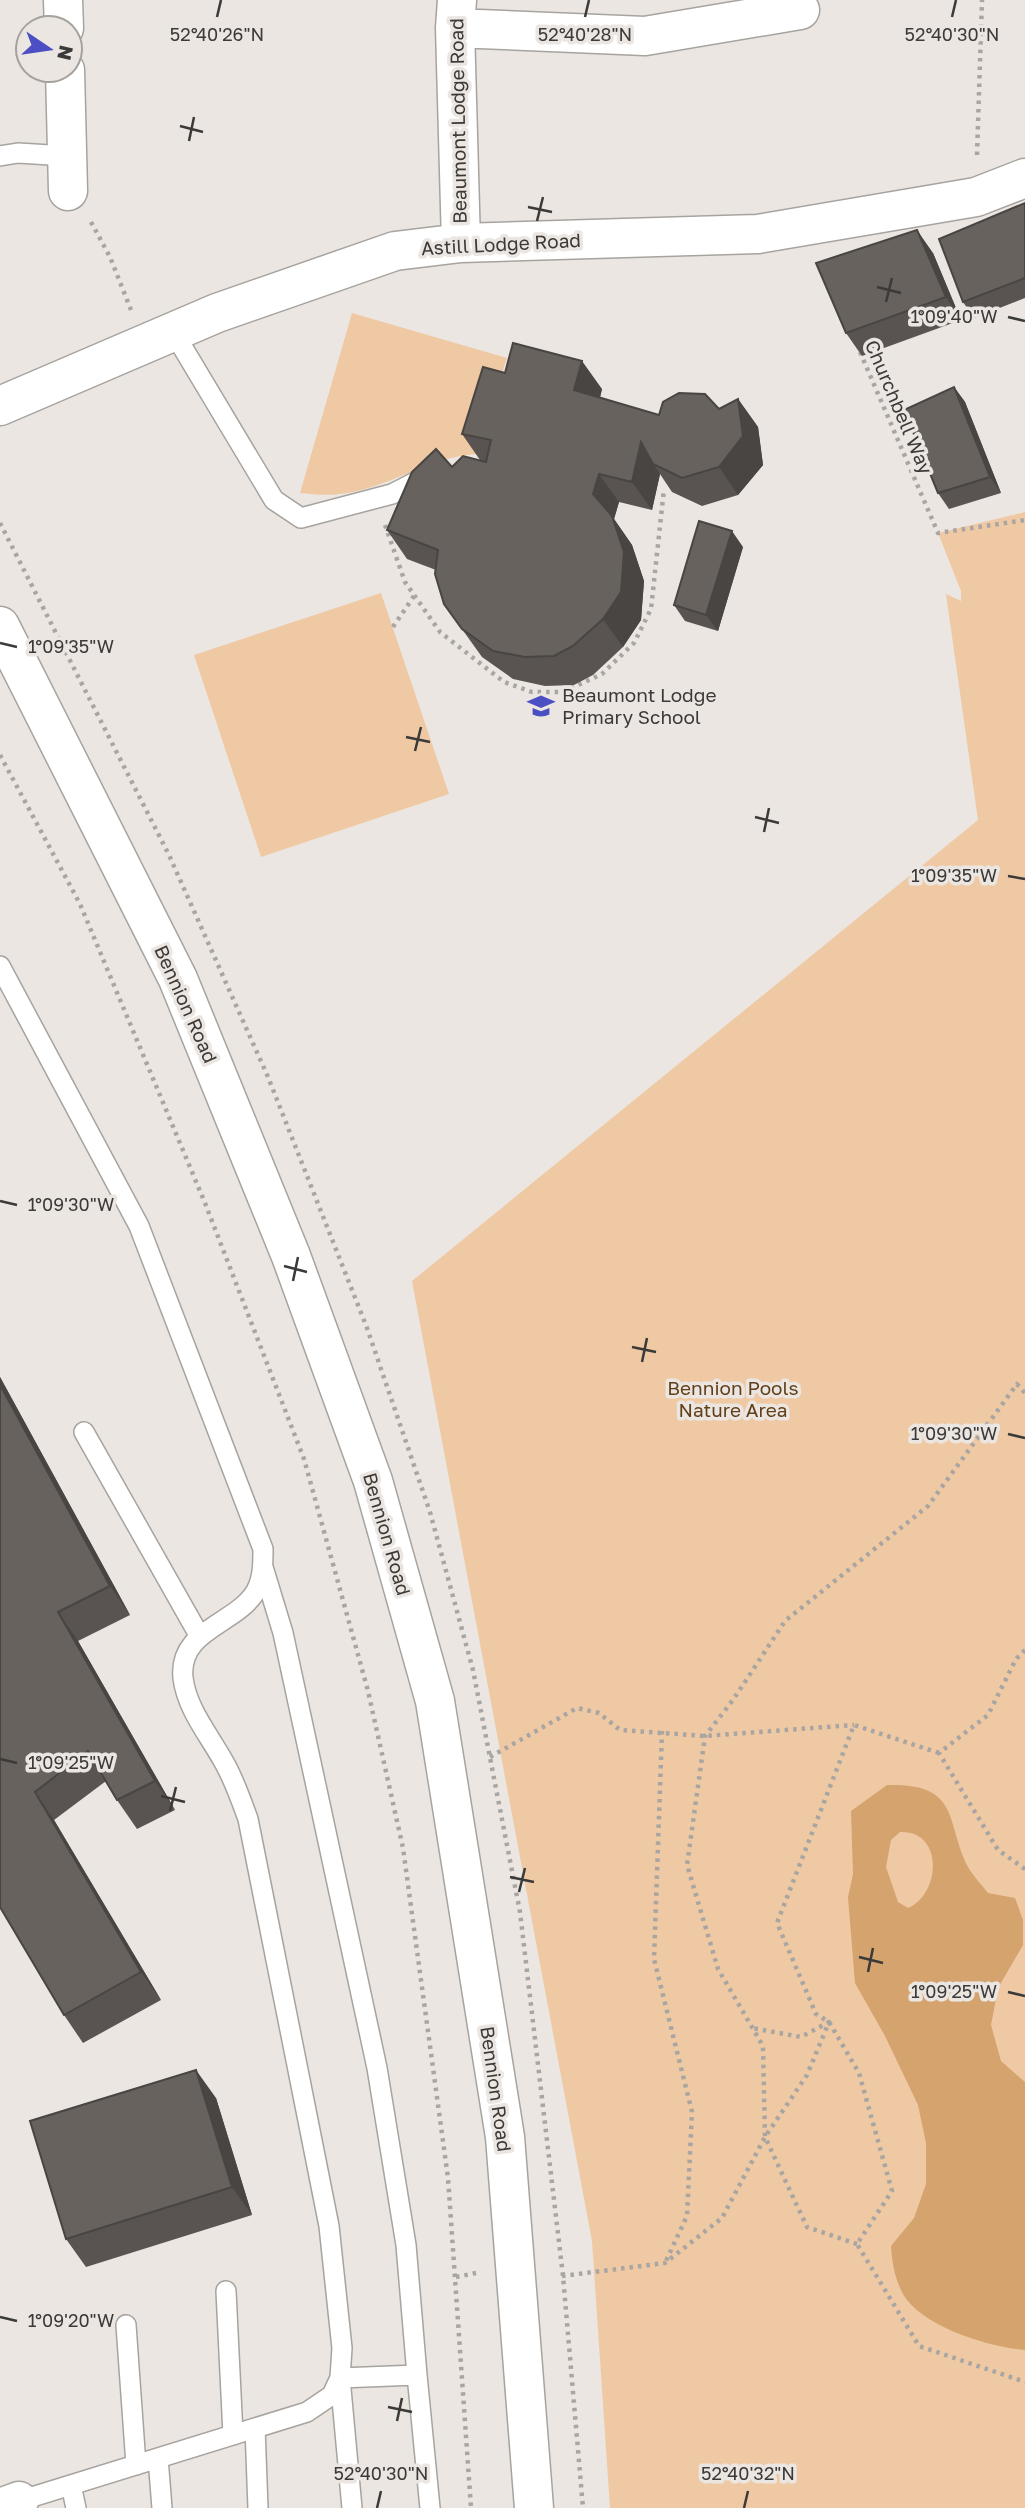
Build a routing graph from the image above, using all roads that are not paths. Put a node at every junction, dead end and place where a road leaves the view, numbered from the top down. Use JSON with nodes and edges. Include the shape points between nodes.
{"nodes":[{"id":1,"x":800,"y":10,"type":"dead end"},
{"id":2,"x":456,"y":14,"type":"edge"},
{"id":3,"x":65,"y":84,"type":"edge"},
{"id":4,"x":0,"y":156,"type":"edge"},
{"id":5,"x":67,"y":173,"type":"joint"},
{"id":6,"x":1025,"y":178,"type":"edge"},
{"id":7,"x":461,"y":243,"type":"junction"},
{"id":8,"x":159,"y":340,"type":"junction"},
{"id":9,"x":0,"y":406,"type":"edge"},
{"id":10,"x":448,"y":471,"type":"edge"},
{"id":11,"x":0,"y":626,"type":"edge"},
{"id":12,"x":0,"y":966,"type":"edge"},
{"id":13,"x":85,"y":1432,"type":"dead end"},
{"id":14,"x":263,"y":1567,"type":"junction"},
{"id":15,"x":200,"y":1635,"type":"junction"},
{"id":16,"x":226,"y":2291,"type":"dead end"},
{"id":17,"x":126,"y":2325,"type":"dead end"},
{"id":18,"x":417,"y":2375,"type":"junction"},
{"id":19,"x":340,"y":2378,"type":"junction"},
{"id":20,"x":255,"y":2428,"type":"junction"},
{"id":21,"x":233,"y":2435,"type":"junction"},
{"id":22,"x":158,"y":2458,"type":"junction"},
{"id":23,"x":136,"y":2465,"type":"junction"},
{"id":24,"x":72,"y":2485,"type":"junction"},
{"id":25,"x":9,"y":2505,"type":"edge"},
{"id":26,"x":76,"y":2508,"type":"edge"},
{"id":27,"x":162,"y":2508,"type":"edge"},
{"id":28,"x":258,"y":2508,"type":"edge"},
{"id":29,"x":352,"y":2508,"type":"edge"},
{"id":30,"x":430,"y":2508,"type":"edge"},
{"id":31,"x":534,"y":2508,"type":"edge"}],
"edges":[{"from":1,"to":2,"type":"street","via":[[645,36]]},
{"from":2,"to":7,"type":"street","name":"Beaumont Lodge Road"},
{"from":3,"to":5,"type":"street"},
{"from":4,"to":5,"type":"lane","via":[[18,153]]},
{"from":6,"to":7,"type":"street","name":"Astill Lodge Road","via":[[976,197],[758,234]]},
{"from":7,"to":8,"type":"street","name":"Astill Lodge Road","via":[[395,251],[217,313]]},
{"from":8,"to":9,"type":"street","name":"Astill Lodge Road"},
{"from":8,"to":10,"type":"lane","via":[[274,500],[301,518],[376,499]]},
{"from":11,"to":31,"type":"street","name":"Bennion Road","via":[[178,979],[291,1256],[373,1481],[435,1701],[505,2137]]},
{"from":12,"to":14,"type":"lane","via":[[139,1226],[247,1503],[263,1549]]},
{"from":13,"to":15,"type":"lane"},
{"from":14,"to":15,"type":"lane","via":[[255,1593]]},
{"from":14,"to":18,"type":"lane","via":[[283,1633],[377,2068],[404,2233]]},
{"from":15,"to":19,"type":"lane","via":[[187,1653],[183,1675],[189,1704],[226,1766],[248,1819],[329,2226],[342,2348]]},
{"from":16,"to":21,"type":"lane"},
{"from":17,"to":23,"type":"lane"},
{"from":18,"to":19,"type":"lane"},
{"from":18,"to":30,"type":"lane"},
{"from":19,"to":20,"type":"lane","via":[[321,2405]]},
{"from":19,"to":29,"type":"lane"},
{"from":20,"to":21,"type":"lane"},
{"from":20,"to":28,"type":"lane"},
{"from":21,"to":22,"type":"lane"},
{"from":22,"to":23,"type":"lane"},
{"from":22,"to":27,"type":"lane"},
{"from":23,"to":24,"type":"lane"},
{"from":24,"to":25,"type":"lane"},
{"from":24,"to":26,"type":"lane"}]}
